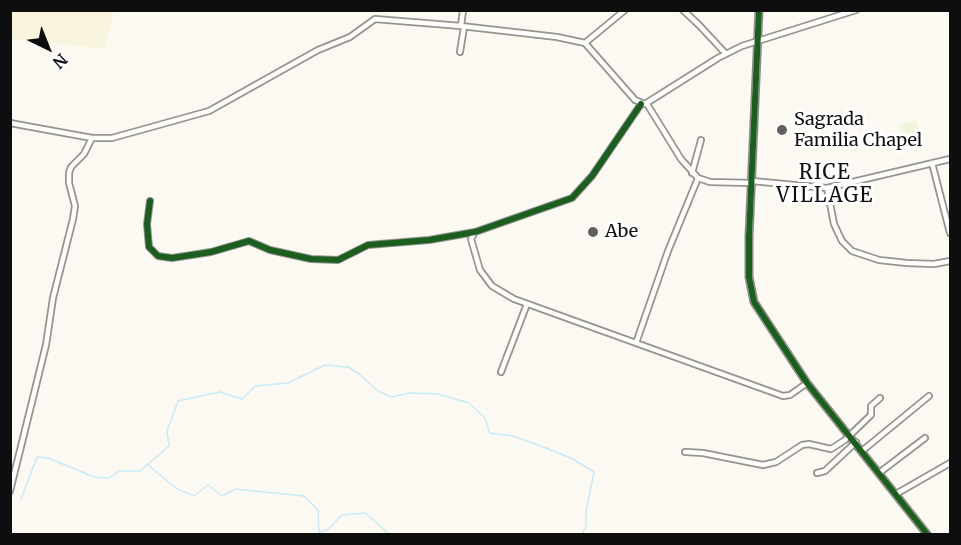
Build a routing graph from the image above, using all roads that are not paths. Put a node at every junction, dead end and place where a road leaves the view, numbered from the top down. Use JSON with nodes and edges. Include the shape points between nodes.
{"nodes":[{"id":1,"x":463,"y":10,"type":"edge"},
{"id":2,"x":625,"y":10,"type":"edge"},
{"id":3,"x":683,"y":10,"type":"edge"},
{"id":4,"x":759,"y":10,"type":"edge"},
{"id":5,"x":856,"y":10,"type":"edge"},
{"id":6,"x":463,"y":26,"type":"junction"},
{"id":7,"x":758,"y":40,"type":"junction"},
{"id":8,"x":585,"y":43,"type":"junction"},
{"id":9,"x":460,"y":52,"type":"dead end"},
{"id":10,"x":726,"y":54,"type":"junction"},
{"id":11,"x":644,"y":104,"type":"junction"},
{"id":12,"x":10,"y":123,"type":"edge"},
{"id":13,"x":92,"y":138,"type":"junction"},
{"id":14,"x":701,"y":140,"type":"dead end"},
{"id":15,"x":951,"y":159,"type":"edge"},
{"id":16,"x":932,"y":163,"type":"junction"},
{"id":17,"x":692,"y":173,"type":"junction"},
{"id":18,"x":698,"y":178,"type":"junction"},
{"id":19,"x":752,"y":182,"type":"junction"},
{"id":20,"x":826,"y":188,"type":"junction"},
{"id":21,"x":150,"y":201,"type":"dead end"},
{"id":22,"x":476,"y":231,"type":"junction"},
{"id":23,"x":951,"y":233,"type":"edge"},
{"id":24,"x":951,"y":261,"type":"edge"},
{"id":25,"x":526,"y":304,"type":"junction"},
{"id":26,"x":636,"y":343,"type":"junction"},
{"id":27,"x":501,"y":372,"type":"dead end"},
{"id":28,"x":807,"y":383,"type":"junction"},
{"id":29,"x":929,"y":396,"type":"dead end"},
{"id":30,"x":880,"y":398,"type":"dead end"},
{"id":31,"x":850,"y":435,"type":"junction"},
{"id":32,"x":925,"y":438,"type":"dead end"},
{"id":33,"x":856,"y":442,"type":"junction"},
{"id":34,"x":685,"y":452,"type":"dead end"},
{"id":35,"x":862,"y":452,"type":"junction"},
{"id":36,"x":951,"y":463,"type":"edge"},
{"id":37,"x":817,"y":473,"type":"dead end"},
{"id":38,"x":879,"y":473,"type":"junction"},
{"id":39,"x":10,"y":491,"type":"edge"},
{"id":40,"x":896,"y":494,"type":"junction"},
{"id":41,"x":927,"y":534,"type":"edge"}],
"edges":[{"from":1,"to":6,"type":"street"},
{"from":2,"to":8,"type":"street"},
{"from":3,"to":10,"type":"street"},
{"from":4,"to":7,"type":"street"},
{"from":5,"to":7,"type":"street"},
{"from":6,"to":8,"type":"street"},
{"from":6,"to":9,"type":"street"},
{"from":6,"to":13,"type":"street","via":[[375,19],[350,37],[318,50],[209,111],[112,138]]},
{"from":7,"to":10,"type":"street"},
{"from":7,"to":19,"type":"street"},
{"from":8,"to":11,"type":"street","via":[[632,97]]},
{"from":10,"to":11,"type":"street"},
{"from":11,"to":17,"type":"street"},
{"from":11,"to":22,"type":"street","via":[[574,196]]},
{"from":12,"to":13,"type":"street"},
{"from":13,"to":39,"type":"street","via":[[69,173],[75,206],[73,219]]},
{"from":14,"to":17,"type":"street"},
{"from":15,"to":16,"type":"street"},
{"from":16,"to":20,"type":"street"},
{"from":16,"to":23,"type":"street"},
{"from":17,"to":18,"type":"street"},
{"from":18,"to":19,"type":"street","via":[[710,182]]},
{"from":18,"to":26,"type":"street"},
{"from":19,"to":20,"type":"street"},
{"from":19,"to":28,"type":"street","via":[[750,291],[765,322]]},
{"from":20,"to":24,"type":"street","via":[[834,225],[852,251],[898,262]]},
{"from":21,"to":22,"type":"street","via":[[149,247],[164,258],[249,242],[294,256],[333,260],[368,245]]},
{"from":22,"to":25,"type":"street","via":[[471,239],[480,270],[492,286]]},
{"from":25,"to":26,"type":"street"},
{"from":25,"to":27,"type":"street"},
{"from":26,"to":28,"type":"street","via":[[783,396]]},
{"from":28,"to":31,"type":"street"},
{"from":29,"to":35,"type":"street"},
{"from":30,"to":31,"type":"street","via":[[871,406],[871,415]]},
{"from":31,"to":33,"type":"street"},
{"from":31,"to":34,"type":"street","via":[[831,449],[802,445],[776,462],[763,465]]},
{"from":32,"to":38,"type":"street"},
{"from":33,"to":35,"type":"street"},
{"from":33,"to":37,"type":"street","via":[[825,471]]},
{"from":35,"to":38,"type":"street"},
{"from":36,"to":40,"type":"street"},
{"from":38,"to":40,"type":"street"},
{"from":40,"to":41,"type":"street"}]}
